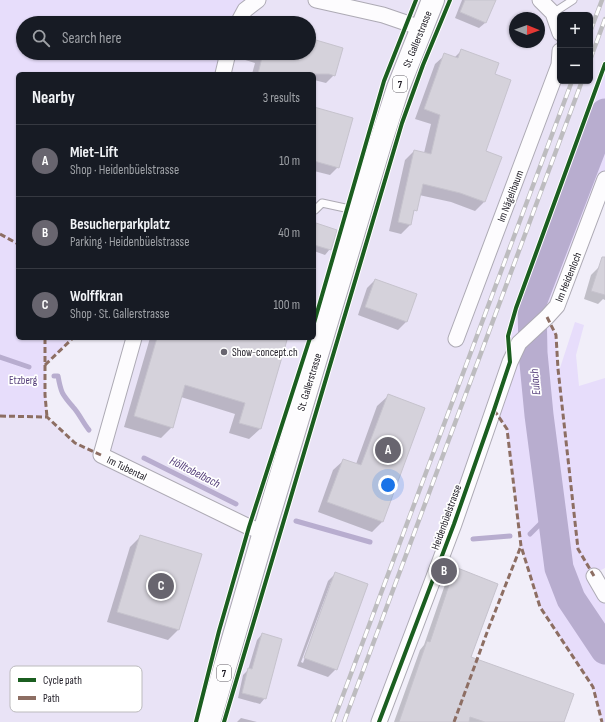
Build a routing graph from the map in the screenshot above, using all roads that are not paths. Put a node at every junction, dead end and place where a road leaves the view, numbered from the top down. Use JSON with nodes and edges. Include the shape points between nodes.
{"nodes":[{"id":1,"x":258,"y":0,"type":"edge"},
{"id":2,"x":316,"y":0,"type":"edge"},
{"id":3,"x":433,"y":0,"type":"edge"},
{"id":4,"x":540,"y":0,"type":"edge"},
{"id":5,"x":574,"y":0,"type":"edge"},
{"id":6,"x":553,"y":13,"type":"junction"},
{"id":7,"x":242,"y":16,"type":"edge"},
{"id":8,"x":557,"y":24,"type":"edge"},
{"id":9,"x":421,"y":28,"type":"junction"},
{"id":10,"x":226,"y":60,"type":"edge"},
{"id":11,"x":557,"y":70,"type":"edge"},
{"id":12,"x":223,"y":72,"type":"edge"},
{"id":13,"x":605,"y":179,"type":"edge"},
{"id":14,"x":316,"y":208,"type":"edge"},
{"id":15,"x":361,"y":212,"type":"junction"},
{"id":16,"x":133,"y":340,"type":"edge"},
{"id":17,"x":456,"y":340,"type":"dead end"},
{"id":18,"x":510,"y":362,"type":"joint"},
{"id":19,"x":264,"y":532,"type":"junction"},
{"id":20,"x":594,"y":576,"type":"dead end"},
{"id":21,"x":605,"y":595,"type":"edge"},
{"id":22,"x":209,"y":722,"type":"edge"},
{"id":23,"x":379,"y":722,"type":"edge"}],
"edges":[{"from":1,"to":7,"type":"street","via":[[245,10]]},
{"from":2,"to":9,"type":"street","via":[[383,15]]},
{"from":3,"to":9,"type":"main road","name":"St. Gallerstrasse","number":"7"},
{"from":4,"to":6,"type":"street"},
{"from":5,"to":6,"type":"lane"},
{"from":6,"to":8,"type":"street"},
{"from":9,"to":15,"type":"main road","name":"St. Gallerstrasse","number":"7","via":[[398,88]]},
{"from":10,"to":12,"type":"street"},
{"from":11,"to":17,"type":"street","name":"Im Nägelibaum"},
{"from":13,"to":18,"type":"street","name":"Im Heidenloch","via":[[557,306],[519,344]]},
{"from":14,"to":15,"type":"lane","via":[[322,203]]},
{"from":15,"to":19,"type":"main road","name":"St. Gallerstrasse","number":"7"},
{"from":16,"to":19,"type":"street","name":"Im Tubental","via":[[101,456]]},
{"from":18,"to":23,"type":"street","name":"Heidenbüelstrasse","via":[[454,524]]},
{"from":19,"to":22,"type":"main road","name":"St. Gallerstrasse","number":"7"},
{"from":20,"to":21,"type":"street"}]}
